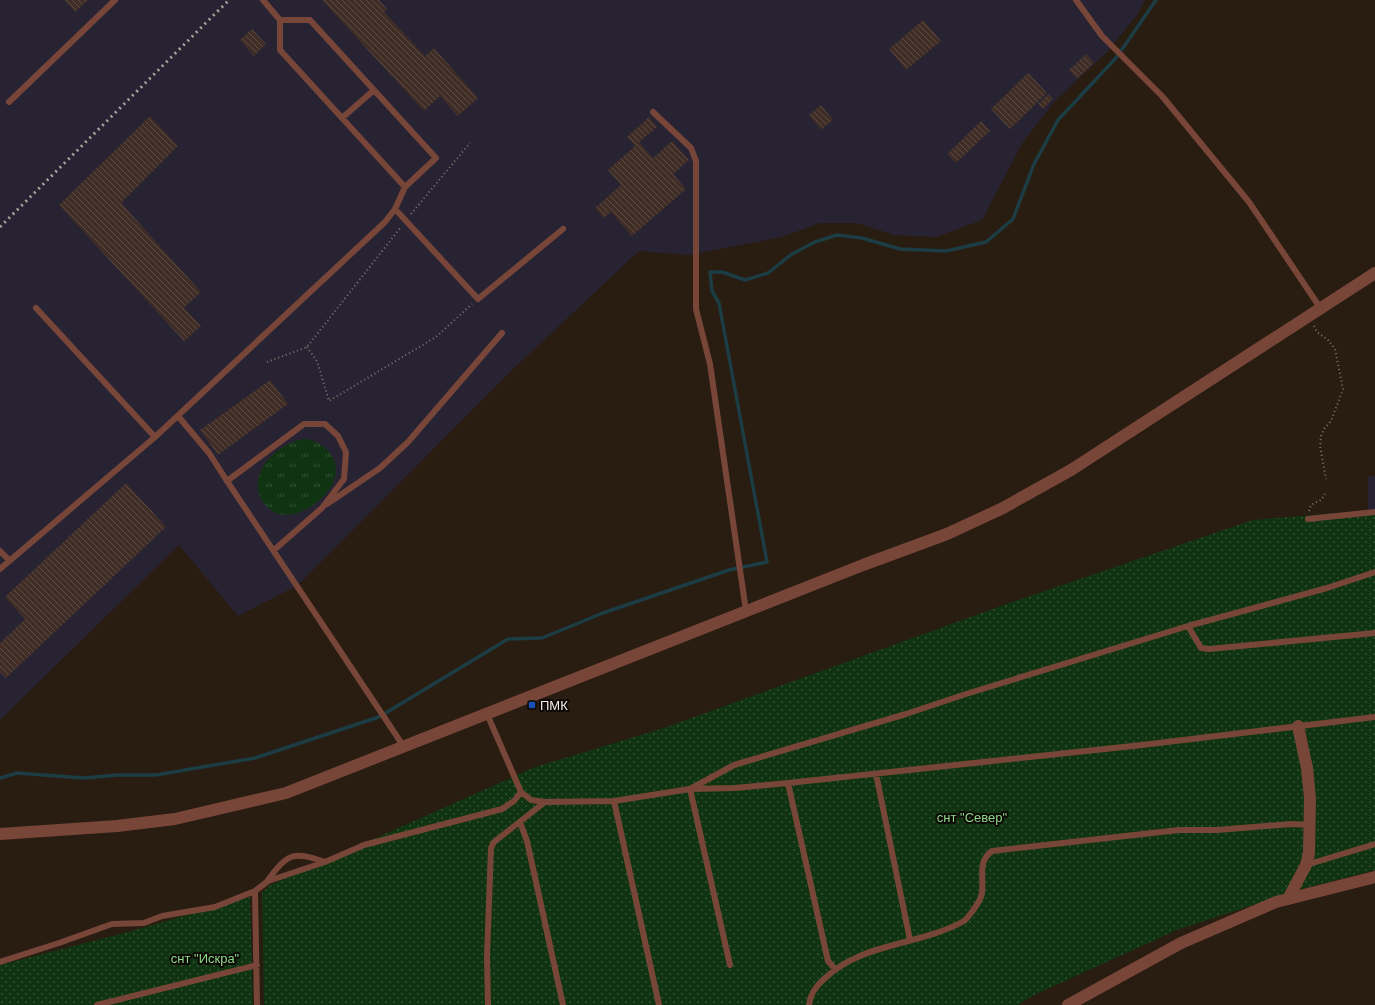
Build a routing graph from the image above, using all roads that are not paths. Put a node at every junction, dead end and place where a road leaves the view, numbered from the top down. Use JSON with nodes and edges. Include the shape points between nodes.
{"nodes":[{"id":1,"x":115,"y":0,"type":"edge"},
{"id":2,"x":263,"y":0,"type":"edge"},
{"id":3,"x":1076,"y":0,"type":"edge"},
{"id":4,"x":280,"y":20,"type":"junction"},
{"id":5,"x":374,"y":90,"type":"junction"},
{"id":6,"x":9,"y":102,"type":"dead end"},
{"id":7,"x":653,"y":112,"type":"dead end"},
{"id":8,"x":342,"y":118,"type":"junction"},
{"id":9,"x":405,"y":187,"type":"junction"},
{"id":10,"x":395,"y":209,"type":"junction"},
{"id":11,"x":563,"y":229,"type":"dead end"},
{"id":12,"x":1375,"y":273,"type":"edge"},
{"id":13,"x":36,"y":308,"type":"dead end"},
{"id":14,"x":1321,"y":309,"type":"junction"},
{"id":15,"x":502,"y":333,"type":"dead end"},
{"id":16,"x":178,"y":416,"type":"junction"},
{"id":17,"x":155,"y":437,"type":"junction"},
{"id":18,"x":227,"y":482,"type":"junction"},
{"id":19,"x":322,"y":508,"type":"junction"},
{"id":20,"x":1375,"y":512,"type":"edge"},
{"id":21,"x":1308,"y":519,"type":"road end"},
{"id":22,"x":274,"y":550,"type":"junction"},
{"id":23,"x":0,"y":551,"type":"edge"},
{"id":24,"x":9,"y":560,"type":"junction"},
{"id":25,"x":0,"y":570,"type":"edge"},
{"id":26,"x":1375,"y":572,"type":"edge"},
{"id":27,"x":746,"y":611,"type":"junction"},
{"id":28,"x":1188,"y":626,"type":"junction"},
{"id":29,"x":1375,"y":633,"type":"edge"},
{"id":30,"x":487,"y":714,"type":"junction"},
{"id":31,"x":1375,"y":717,"type":"edge"},
{"id":32,"x":1298,"y":726,"type":"junction"},
{"id":33,"x":404,"y":747,"type":"junction"},
{"id":34,"x":876,"y":774,"type":"junction"},
{"id":35,"x":788,"y":783,"type":"junction"},
{"id":36,"x":690,"y":789,"type":"junction"},
{"id":37,"x":521,"y":792,"type":"junction"},
{"id":38,"x":545,"y":802,"type":"junction"},
{"id":39,"x":614,"y":802,"type":"junction"},
{"id":40,"x":520,"y":822,"type":"junction"},
{"id":41,"x":1310,"y":825,"type":"junction"},
{"id":42,"x":0,"y":834,"type":"edge"},
{"id":43,"x":1375,"y":844,"type":"edge"},
{"id":44,"x":325,"y":862,"type":"junction"},
{"id":45,"x":1306,"y":865,"type":"junction"},
{"id":46,"x":1375,"y":877,"type":"edge"},
{"id":47,"x":268,"y":881,"type":"junction"},
{"id":48,"x":255,"y":891,"type":"junction"},
{"id":49,"x":1288,"y":898,"type":"junction"},
{"id":50,"x":910,"y":940,"type":"junction"},
{"id":51,"x":0,"y":962,"type":"edge"},
{"id":52,"x":257,"y":965,"type":"junction"},
{"id":53,"x":730,"y":965,"type":"dead end"},
{"id":54,"x":835,"y":969,"type":"junction"},
{"id":55,"x":97,"y":1005,"type":"edge"},
{"id":56,"x":258,"y":1005,"type":"edge"},
{"id":57,"x":488,"y":1005,"type":"edge"},
{"id":58,"x":563,"y":1005,"type":"edge"},
{"id":59,"x":659,"y":1005,"type":"edge"},
{"id":60,"x":809,"y":1005,"type":"edge"},
{"id":61,"x":1068,"y":1005,"type":"edge"}],
"edges":[{"from":1,"to":6,"type":"lane"},
{"from":2,"to":4,"type":"lane"},
{"from":3,"to":14,"type":"lane","via":[[1102,36],[1162,96],[1249,202]]},
{"from":4,"to":5,"type":"lane","via":[[310,20]]},
{"from":4,"to":8,"type":"lane","via":[[280,50]]},
{"from":5,"to":8,"type":"lane"},
{"from":5,"to":9,"type":"lane","via":[[436,158]]},
{"from":7,"to":27,"type":"lane","via":[[691,148],[696,161],[696,309],[710,364]]},
{"from":8,"to":9,"type":"lane"},
{"from":9,"to":10,"type":"lane"},
{"from":10,"to":11,"type":"lane","via":[[478,299]]},
{"from":10,"to":16,"type":"lane","via":[[385,222]]},
{"from":12,"to":14,"type":"street"},
{"from":13,"to":17,"type":"lane"},
{"from":14,"to":27,"type":"street","via":[[1071,470],[1003,508],[947,534]]},
{"from":15,"to":19,"type":"lane","via":[[408,442],[380,468]]},
{"from":16,"to":17,"type":"lane"},
{"from":16,"to":18,"type":"lane","via":[[208,453]]},
{"from":17,"to":24,"type":"lane"},
{"from":18,"to":19,"type":"lane","via":[[304,424],[325,424],[338,436],[346,452],[344,478]]},
{"from":18,"to":22,"type":"lane"},
{"from":19,"to":22,"type":"lane"},
{"from":20,"to":21,"type":"lane"},
{"from":22,"to":33,"type":"lane"},
{"from":23,"to":24,"type":"lane"},
{"from":24,"to":25,"type":"lane"},
{"from":26,"to":28,"type":"lane","via":[[1327,588]]},
{"from":27,"to":30,"type":"street"},
{"from":28,"to":29,"type":"lane","via":[[1201,648],[1209,649]]},
{"from":28,"to":36,"type":"lane","via":[[734,766]]},
{"from":30,"to":33,"type":"street"},
{"from":30,"to":37,"type":"lane"},
{"from":31,"to":32,"type":"lane"},
{"from":32,"to":34,"type":"lane"},
{"from":32,"to":41,"type":"street","via":[[1307,768]]},
{"from":33,"to":42,"type":"street","via":[[286,793],[175,819],[117,826]]},
{"from":34,"to":35,"type":"lane"},
{"from":34,"to":50,"type":"lane"},
{"from":35,"to":36,"type":"lane"},
{"from":35,"to":54,"type":"lane","via":[[828,961]]},
{"from":36,"to":39,"type":"lane"},
{"from":36,"to":53,"type":"lane"},
{"from":37,"to":38,"type":"lane","via":[[531,800]]},
{"from":37,"to":44,"type":"lane","via":[[514,801],[502,809],[393,836]]},
{"from":38,"to":39,"type":"lane"},
{"from":38,"to":40,"type":"lane"},
{"from":39,"to":59,"type":"lane"},
{"from":40,"to":57,"type":"lane","via":[[494,842],[491,848]]},
{"from":40,"to":58,"type":"lane","via":[[527,841],[547,926]]},
{"from":41,"to":45,"type":"street"},
{"from":41,"to":50,"type":"lane","via":[[1179,830],[992,851],[985,856],[982,864],[982,894],[966,920]]},
{"from":43,"to":45,"type":"lane"},
{"from":44,"to":47,"type":"lane"},
{"from":44,"to":47,"type":"lane","via":[[304,855],[291,856]]},
{"from":45,"to":49,"type":"street"},
{"from":46,"to":49,"type":"street"},
{"from":47,"to":48,"type":"lane"},
{"from":48,"to":51,"type":"lane","via":[[215,906],[162,916],[144,923],[112,924]]},
{"from":48,"to":52,"type":"lane"},
{"from":49,"to":61,"type":"street","via":[[1181,943]]},
{"from":50,"to":54,"type":"lane","via":[[866,952]]},
{"from":52,"to":55,"type":"lane"},
{"from":52,"to":56,"type":"lane"},
{"from":54,"to":60,"type":"lane","via":[[819,984],[812,994]]}]}
